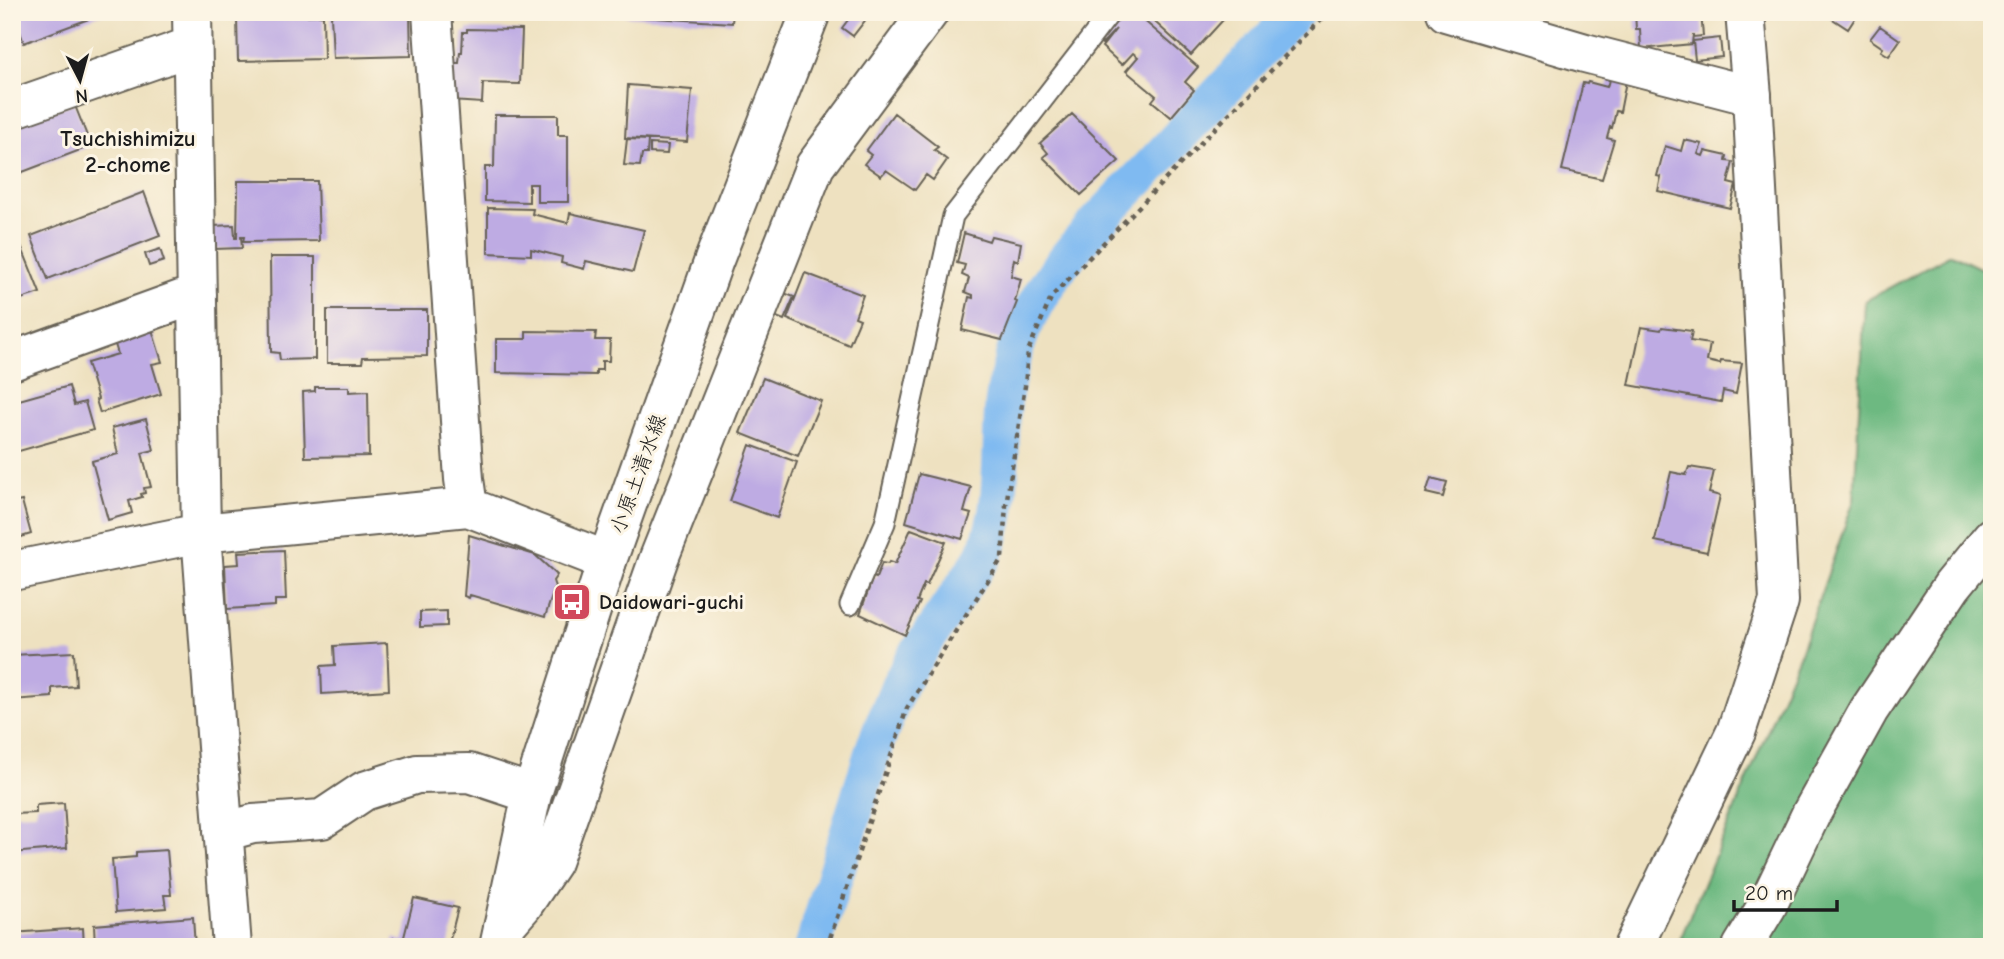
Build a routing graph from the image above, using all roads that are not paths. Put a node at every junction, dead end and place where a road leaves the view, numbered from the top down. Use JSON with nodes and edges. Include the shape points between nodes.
{"nodes":[{"id":1,"x":432,"y":12,"type":"edge"},
{"id":2,"x":811,"y":12,"type":"edge"},
{"id":3,"x":929,"y":12,"type":"edge"},
{"id":4,"x":1111,"y":12,"type":"edge"},
{"id":5,"x":1446,"y":12,"type":"edge"},
{"id":6,"x":1745,"y":12,"type":"edge"},
{"id":7,"x":1523,"y":24,"type":"edge"},
{"id":8,"x":192,"y":29,"type":"edge"},
{"id":9,"x":1752,"y":96,"type":"junction"},
{"id":10,"x":12,"y":109,"type":"edge"},
{"id":11,"x":197,"y":294,"type":"junction"},
{"id":12,"x":12,"y":361,"type":"edge"},
{"id":13,"x":468,"y":507,"type":"junction"},
{"id":14,"x":201,"y":533,"type":"junction"},
{"id":15,"x":1992,"y":537,"type":"edge"},
{"id":16,"x":607,"y":561,"type":"junction"},
{"id":17,"x":12,"y":570,"type":"edge"},
{"id":18,"x":850,"y":605,"type":"dead end"},
{"id":19,"x":532,"y":794,"type":"junction"},
{"id":20,"x":223,"y":832,"type":"junction"},
{"id":21,"x":501,"y":937,"type":"edge"},
{"id":22,"x":232,"y":947,"type":"edge"},
{"id":23,"x":1633,"y":947,"type":"edge"},
{"id":24,"x":1742,"y":947,"type":"edge"}],
"edges":[{"from":1,"to":13,"type":"street"},
{"from":2,"to":16,"type":"street","name":"小原土清水線","via":[[714,260]]},
{"from":3,"to":21,"type":"street","via":[[815,166],[659,558],[552,862]]},
{"from":4,"to":18,"type":"lane","via":[[953,216],[885,523]]},
{"from":5,"to":7,"type":"street"},
{"from":6,"to":9,"type":"street"},
{"from":7,"to":9,"type":"street","via":[[1585,53]]},
{"from":8,"to":10,"type":"street"},
{"from":8,"to":11,"type":"street"},
{"from":9,"to":23,"type":"street","via":[[1779,601],[1736,732]]},
{"from":11,"to":12,"type":"street"},
{"from":11,"to":14,"type":"street"},
{"from":13,"to":14,"type":"street"},
{"from":13,"to":16,"type":"street"},
{"from":14,"to":17,"type":"street"},
{"from":14,"to":20,"type":"street"},
{"from":15,"to":24,"type":"street","via":[[1952,586],[1869,710]]},
{"from":16,"to":19,"type":"street","name":"小原土清水線"},
{"from":19,"to":20,"type":"street","via":[[469,774],[417,774],[364,791],[321,819],[253,824]]},
{"from":19,"to":21,"type":"street","name":"小原土清水線"},
{"from":20,"to":22,"type":"street"}]}
